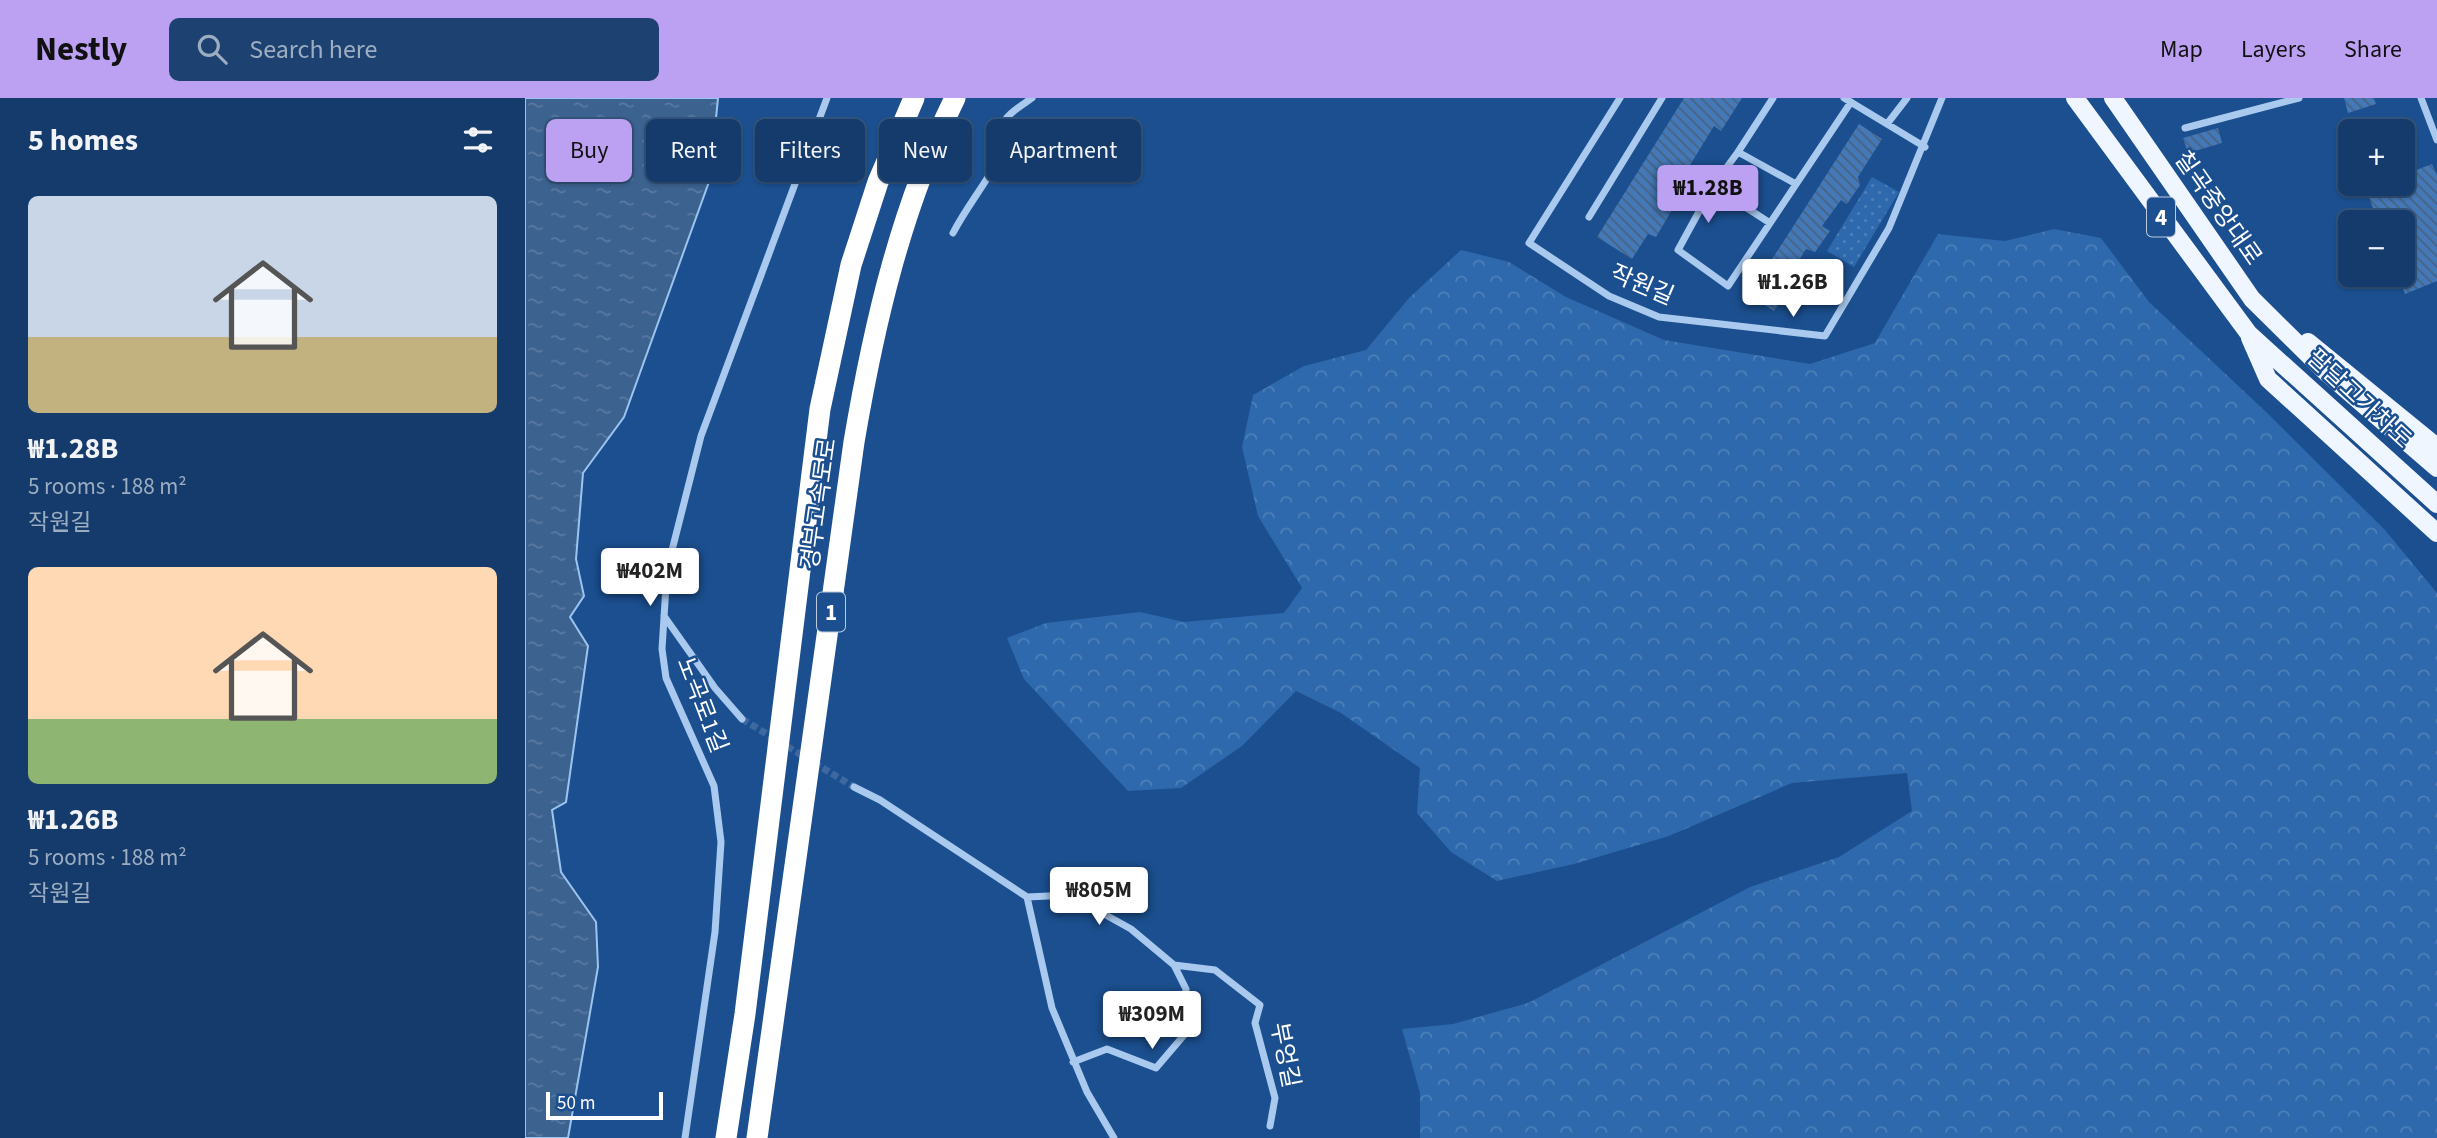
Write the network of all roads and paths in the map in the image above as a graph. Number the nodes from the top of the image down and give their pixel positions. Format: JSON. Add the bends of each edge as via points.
{"nodes":[{"id":1,"x":827,"y":98,"type":"edge"},
{"id":2,"x":914,"y":98,"type":"edge"},
{"id":3,"x":955,"y":98,"type":"edge"},
{"id":4,"x":1032,"y":98,"type":"edge"},
{"id":5,"x":1620,"y":98,"type":"edge"},
{"id":6,"x":1663,"y":98,"type":"edge"},
{"id":7,"x":1773,"y":98,"type":"edge"},
{"id":8,"x":1907,"y":98,"type":"edge"},
{"id":9,"x":1942,"y":98,"type":"edge"},
{"id":10,"x":2075,"y":98,"type":"edge"},
{"id":11,"x":2113,"y":98,"type":"edge"},
{"id":12,"x":2299,"y":98,"type":"edge"},
{"id":13,"x":2421,"y":98,"type":"edge"},
{"id":14,"x":1847,"y":100,"type":"edge"},
{"id":15,"x":1887,"y":124,"type":"junction"},
{"id":16,"x":2185,"y":128,"type":"dead end"},
{"id":17,"x":2437,"y":140,"type":"edge"},
{"id":18,"x":1924,"y":147,"type":"junction"},
{"id":19,"x":1738,"y":152,"type":"junction"},
{"id":20,"x":1796,"y":184,"type":"junction"},
{"id":21,"x":1713,"y":186,"type":"junction"},
{"id":22,"x":1589,"y":217,"type":"dead end"},
{"id":23,"x":1770,"y":223,"type":"junction"},
{"id":24,"x":953,"y":233,"type":"dead end"},
{"id":25,"x":2252,"y":299,"type":"junction"},
{"id":26,"x":2249,"y":334,"type":"junction"},
{"id":27,"x":2292,"y":339,"type":"joint"},
{"id":28,"x":2279,"y":359,"type":"joint"},
{"id":29,"x":2437,"y":447,"type":"edge"},
{"id":30,"x":2437,"y":468,"type":"edge"},
{"id":31,"x":2437,"y":504,"type":"edge"},
{"id":32,"x":2437,"y":533,"type":"edge"},
{"id":33,"x":663,"y":615,"type":"junction"},
{"id":34,"x":742,"y":719,"type":"tunnel mouth"},
{"id":35,"x":854,"y":787,"type":"tunnel mouth"},
{"id":36,"x":1027,"y":897,"type":"junction"},
{"id":37,"x":1174,"y":965,"type":"junction"},
{"id":38,"x":1073,"y":1062,"type":"junction"},
{"id":39,"x":1270,"y":1126,"type":"dead end"},
{"id":40,"x":685,"y":1138,"type":"edge"},
{"id":41,"x":726,"y":1138,"type":"edge"},
{"id":42,"x":757,"y":1138,"type":"edge"},
{"id":43,"x":1114,"y":1138,"type":"edge"}],
"edges":[{"from":1,"to":33,"type":"street","name":"노곡로1길","via":[[701,436],[667,570]]},
{"from":2,"to":41,"type":"highway","name":"경부고속도로","number":"1","via":[[878,183],[851,265],[820,409]]},
{"from":3,"to":42,"type":"highway","name":"경부고속도로","number":"1","via":[[917,188],[871,341]]},
{"from":4,"to":24,"type":"street","via":[[1000,128],[994,168]]},
{"from":5,"to":18,"type":"street","name":"작원길","via":[[1529,243],[1609,296],[1659,317],[1825,336],[1889,228]]},
{"from":6,"to":22,"type":"street"},
{"from":7,"to":19,"type":"street"},
{"from":8,"to":15,"type":"street"},
{"from":9,"to":18,"type":"street","name":"작원길"},
{"from":10,"to":26,"type":"main road","name":"칠곡중앙대로","number":"4"},
{"from":11,"to":25,"type":"main road","name":"칠곡중앙대로","number":"4"},
{"from":12,"to":16,"type":"street"},
{"from":13,"to":17,"type":"street"},
{"from":14,"to":15,"type":"street"},
{"from":14,"to":20,"type":"street"},
{"from":15,"to":18,"type":"street"},
{"from":19,"to":20,"type":"street"},
{"from":19,"to":21,"type":"street"},
{"from":20,"to":23,"type":"street"},
{"from":21,"to":23,"type":"street"},
{"from":21,"to":23,"type":"street","via":[[1678,250],[1728,286]]},
{"from":25,"to":27,"type":"main road","name":"칠곡중앙대로","number":"4"},
{"from":25,"to":29,"type":"main road"},
{"from":26,"to":28,"type":"main road","name":"칠곡중앙대로","number":"4"},
{"from":26,"to":32,"type":"main road","via":[[2268,379]]},
{"from":27,"to":30,"type":"main road","name":"팔달고가차도","number":"4"},
{"from":28,"to":31,"type":"main road","name":"팔달고가차도","number":"4"},
{"from":33,"to":34,"type":"street"},
{"from":33,"to":40,"type":"street","name":"노곡로1길","via":[[666,678],[714,786],[721,842],[716,932]]},
{"from":35,"to":36,"type":"street"},
{"from":36,"to":37,"type":"street","via":[[1070,895],[1131,929]]},
{"from":36,"to":38,"type":"street","via":[[1052,1008]]},
{"from":37,"to":38,"type":"street","via":[[1186,989],[1185,1034],[1156,1068],[1107,1049]]},
{"from":37,"to":39,"type":"street","name":"부엉길","via":[[1215,970],[1261,1005],[1255,1023],[1275,1098]]},
{"from":38,"to":43,"type":"street"}]}
